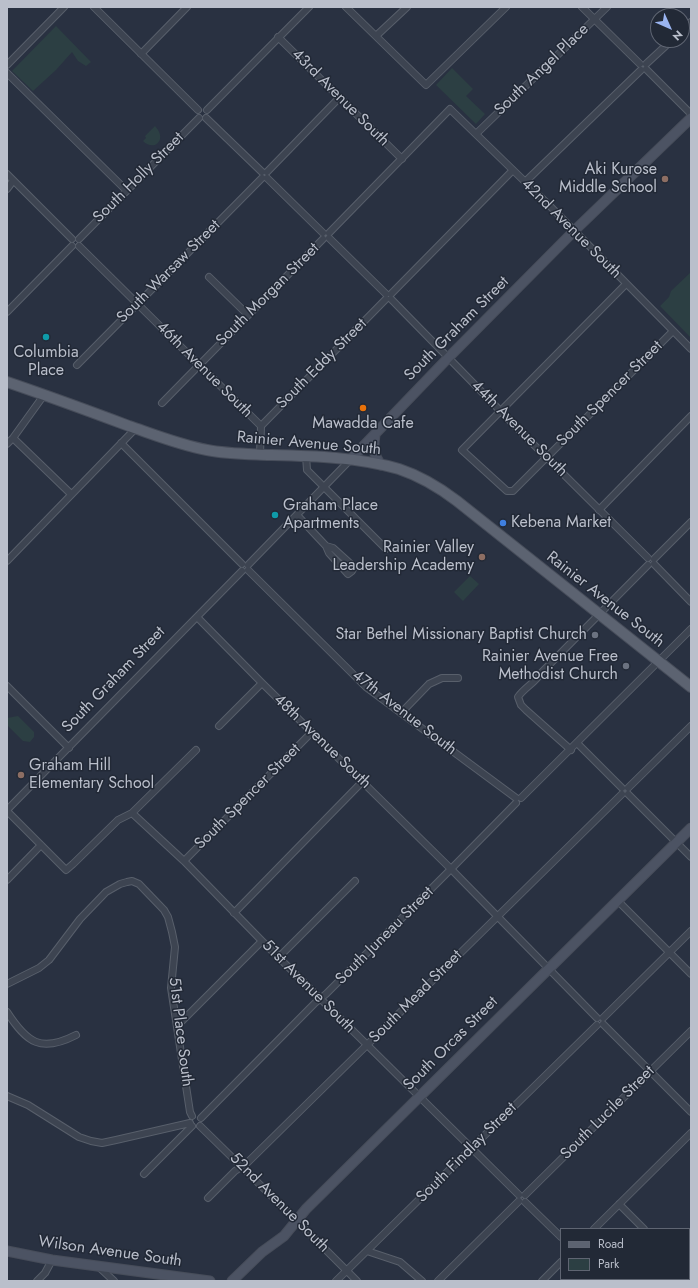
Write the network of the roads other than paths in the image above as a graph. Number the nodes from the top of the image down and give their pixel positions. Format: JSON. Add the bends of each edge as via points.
{"nodes":[{"id":1,"x":64,"y":7,"type":"edge"},
{"id":2,"x":94,"y":7,"type":"edge"},
{"id":3,"x":187,"y":7,"type":"edge"},
{"id":4,"x":308,"y":7,"type":"edge"},
{"id":5,"x":346,"y":7,"type":"edge"},
{"id":6,"x":407,"y":7,"type":"edge"},
{"id":7,"x":506,"y":7,"type":"edge"},
{"id":8,"x":582,"y":7,"type":"edge"},
{"id":9,"x":607,"y":7,"type":"edge"},
{"id":10,"x":594,"y":19,"type":"junction"},
{"id":11,"x":376,"y":36,"type":"junction"},
{"id":12,"x":278,"y":37,"type":"junction"},
{"id":13,"x":663,"y":48,"type":"edge"},
{"id":14,"x":141,"y":54,"type":"junction"},
{"id":15,"x":7,"y":65,"type":"edge"},
{"id":16,"x":643,"y":67,"type":"junction"},
{"id":17,"x":7,"y":73,"type":"edge"},
{"id":18,"x":340,"y":97,"type":"junction"},
{"id":19,"x":450,"y":109,"type":"joint"},
{"id":20,"x":198,"y":110,"type":"junction"},
{"id":21,"x":207,"y":110,"type":"junction"},
{"id":22,"x":691,"y":114,"type":"edge"},
{"id":23,"x":199,"y":118,"type":"junction"},
{"id":24,"x":206,"y":118,"type":"junction"},
{"id":25,"x":691,"y":118,"type":"edge"},
{"id":26,"x":476,"y":134,"type":"junction"},
{"id":27,"x":402,"y":159,"type":"junction"},
{"id":28,"x":513,"y":170,"type":"junction"},
{"id":29,"x":7,"y":174,"type":"edge"},
{"id":30,"x":264,"y":175,"type":"junction"},
{"id":31,"x":13,"y":180,"type":"junction"},
{"id":32,"x":525,"y":182,"type":"junction"},
{"id":33,"x":7,"y":190,"type":"edge"},
{"id":34,"x":126,"y":191,"type":"junction"},
{"id":35,"x":574,"y":231,"type":"junction"},
{"id":36,"x":326,"y":236,"type":"junction"},
{"id":37,"x":72,"y":239,"type":"junction"},
{"id":38,"x":79,"y":239,"type":"junction"},
{"id":39,"x":76,"y":246,"type":"junction"},
{"id":40,"x":209,"y":277,"type":"dead end"},
{"id":41,"x":626,"y":284,"type":"junction"},
{"id":42,"x":389,"y":297,"type":"junction"},
{"id":43,"x":137,"y":304,"type":"junction"},
{"id":44,"x":7,"y":312,"type":"edge"},
{"id":45,"x":248,"y":315,"type":"junction"},
{"id":46,"x":673,"y":331,"type":"junction"},
{"id":47,"x":691,"y":349,"type":"edge"},
{"id":48,"x":448,"y":358,"type":"junction"},
{"id":49,"x":77,"y":365,"type":"dead end"},
{"id":50,"x":199,"y":365,"type":"junction"},
{"id":51,"x":7,"y":382,"type":"edge"},
{"id":52,"x":44,"y":395,"type":"junction"},
{"id":53,"x":162,"y":403,"type":"dead end"},
{"id":54,"x":501,"y":411,"type":"junction"},
{"id":55,"x":691,"y":416,"type":"edge"},
{"id":56,"x":261,"y":426,"type":"junction"},
{"id":57,"x":136,"y":428,"type":"junction"},
{"id":58,"x":374,"y":434,"type":"junction"},
{"id":59,"x":13,"y":438,"type":"junction"},
{"id":60,"x":121,"y":443,"type":"junction"},
{"id":61,"x":7,"y":444,"type":"edge"},
{"id":62,"x":260,"y":454,"type":"junction"},
{"id":63,"x":306,"y":456,"type":"junction"},
{"id":64,"x":547,"y":457,"type":"junction"},
{"id":65,"x":350,"y":460,"type":"junction"},
{"id":66,"x":381,"y":465,"type":"junction"},
{"id":67,"x":324,"y":487,"type":"junction"},
{"id":68,"x":71,"y":494,"type":"junction"},
{"id":69,"x":599,"y":510,"type":"junction"},
{"id":70,"x":297,"y":516,"type":"junction"},
{"id":71,"x":691,"y":522,"type":"edge"},
{"id":72,"x":326,"y":546,"type":"junction"},
{"id":73,"x":386,"y":549,"type":"dead end"},
{"id":74,"x":7,"y":561,"type":"edge"},
{"id":75,"x":651,"y":562,"type":"junction"},
{"id":76,"x":245,"y":567,"type":"junction"},
{"id":77,"x":691,"y":602,"type":"edge"},
{"id":78,"x":600,"y":614,"type":"junction"},
{"id":79,"x":197,"y":617,"type":"junction"},
{"id":80,"x":691,"y":629,"type":"edge"},
{"id":81,"x":659,"y":662,"type":"junction"},
{"id":82,"x":458,"y":678,"type":"dead end"},
{"id":83,"x":262,"y":683,"type":"junction"},
{"id":84,"x":7,"y":686,"type":"edge"},
{"id":85,"x":691,"y":687,"type":"edge"},
{"id":86,"x":401,"y":713,"type":"junction"},
{"id":87,"x":218,"y":726,"type":"dead end"},
{"id":88,"x":691,"y":726,"type":"edge"},
{"id":89,"x":312,"y":732,"type":"junction"},
{"id":90,"x":577,"y":743,"type":"junction"},
{"id":91,"x":69,"y":748,"type":"junction"},
{"id":92,"x":196,"y":750,"type":"dead end"},
{"id":93,"x":571,"y":750,"type":"junction"},
{"id":94,"x":363,"y":781,"type":"junction"},
{"id":95,"x":625,"y":791,"type":"junction"},
{"id":96,"x":518,"y":800,"type":"junction"},
{"id":97,"x":7,"y":810,"type":"edge"},
{"id":98,"x":132,"y":813,"type":"junction"},
{"id":99,"x":691,"y":828,"type":"edge"},
{"id":100,"x":676,"y":842,"type":"junction"},
{"id":101,"x":41,"y":845,"type":"junction"},
{"id":102,"x":691,"y":858,"type":"edge"},
{"id":103,"x":184,"y":861,"type":"junction"},
{"id":104,"x":451,"y":869,"type":"junction"},
{"id":105,"x":7,"y":880,"type":"edge"},
{"id":106,"x":355,"y":881,"type":"dead end"},
{"id":107,"x":618,"y":901,"type":"junction"},
{"id":108,"x":234,"y":913,"type":"junction"},
{"id":109,"x":498,"y":916,"type":"junction"},
{"id":110,"x":691,"y":931,"type":"edge"},
{"id":111,"x":262,"y":941,"type":"junction"},
{"id":112,"x":670,"y":952,"type":"junction"},
{"id":113,"x":279,"y":957,"type":"junction"},
{"id":114,"x":548,"y":970,"type":"junction"},
{"id":115,"x":691,"y":974,"type":"edge"},
{"id":116,"x":7,"y":984,"type":"edge"},
{"id":117,"x":321,"y":999,"type":"junction"},
{"id":118,"x":7,"y":1012,"type":"edge"},
{"id":119,"x":600,"y":1021,"type":"junction"},
{"id":120,"x":177,"y":1026,"type":"junction"},
{"id":121,"x":691,"y":1031,"type":"edge"},
{"id":122,"x":76,"y":1035,"type":"dead end"},
{"id":123,"x":367,"y":1045,"type":"junction"},
{"id":124,"x":650,"y":1072,"type":"junction"},
{"id":125,"x":7,"y":1096,"type":"edge"},
{"id":126,"x":419,"y":1097,"type":"junction"},
{"id":127,"x":691,"y":1112,"type":"edge"},
{"id":128,"x":201,"y":1118,"type":"junction"},
{"id":129,"x":191,"y":1122,"type":"junction"},
{"id":130,"x":200,"y":1126,"type":"junction"},
{"id":131,"x":691,"y":1133,"type":"edge"},
{"id":132,"x":471,"y":1148,"type":"junction"},
{"id":133,"x":241,"y":1167,"type":"junction"},
{"id":134,"x":144,"y":1174,"type":"dead end"},
{"id":135,"x":208,"y":1198,"type":"dead end"},
{"id":136,"x":522,"y":1198,"type":"junction"},
{"id":137,"x":619,"y":1204,"type":"junction"},
{"id":138,"x":296,"y":1220,"type":"junction"},
{"id":139,"x":595,"y":1228,"type":"edge"},
{"id":140,"x":643,"y":1228,"type":"edge"},
{"id":141,"x":560,"y":1236,"type":"edge"},
{"id":142,"x":7,"y":1251,"type":"edge"},
{"id":143,"x":367,"y":1251,"type":"junction"},
{"id":144,"x":52,"y":1260,"type":"junction"},
{"id":145,"x":560,"y":1263,"type":"edge"},
{"id":146,"x":98,"y":1266,"type":"junction"},
{"id":147,"x":346,"y":1271,"type":"junction"},
{"id":148,"x":37,"y":1281,"type":"edge"},
{"id":149,"x":114,"y":1281,"type":"edge"},
{"id":150,"x":210,"y":1281,"type":"edge"},
{"id":151,"x":232,"y":1281,"type":"edge"},
{"id":152,"x":336,"y":1281,"type":"edge"},
{"id":153,"x":357,"y":1281,"type":"edge"},
{"id":154,"x":422,"y":1281,"type":"edge"},
{"id":155,"x":438,"y":1281,"type":"edge"},
{"id":156,"x":542,"y":1281,"type":"edge"}],
"edges":[{"from":1,"to":15,"type":"street"},
{"from":2,"to":14,"type":"street"},
{"from":3,"to":14,"type":"street"},
{"from":4,"to":12,"type":"street"},
{"from":5,"to":11,"type":"street"},
{"from":6,"to":11,"type":"street"},
{"from":7,"to":11,"type":"street","via":[[426,85]]},
{"from":8,"to":10,"type":"street"},
{"from":9,"to":10,"type":"street","name":"South Angel Place"},
{"from":10,"to":16,"type":"street"},
{"from":10,"to":26,"type":"street","name":"South Angel Place"},
{"from":12,"to":18,"type":"street","name":"43rd Avenue South"},
{"from":12,"to":21,"type":"street"},
{"from":13,"to":16,"type":"street"},
{"from":14,"to":20,"type":"street"},
{"from":16,"to":22,"type":"street"},
{"from":16,"to":32,"type":"street"},
{"from":17,"to":34,"type":"street"},
{"from":18,"to":27,"type":"street","name":"43rd Avenue South"},
{"from":18,"to":30,"type":"street","name":"South Warsaw Street"},
{"from":19,"to":26,"type":"street","name":"42nd Avenue South"},
{"from":19,"to":27,"type":"street","name":"South Morgan Street"},
{"from":20,"to":21,"type":"street"},
{"from":20,"to":23,"type":"street"},
{"from":21,"to":24,"type":"street","via":[[209,114]]},
{"from":23,"to":24,"type":"street"},
{"from":23,"to":34,"type":"street","name":"South Holly Street"},
{"from":24,"to":30,"type":"street","name":"44th Avenue South"},
{"from":25,"to":35,"type":"street","name":"South Graham Street"},
{"from":26,"to":28,"type":"street","name":"42nd Avenue South"},
{"from":27,"to":36,"type":"street","name":"South Morgan Street"},
{"from":28,"to":32,"type":"street","name":"42nd Avenue South"},
{"from":28,"to":42,"type":"street","name":"South Eddy Street"},
{"from":29,"to":31,"type":"street"},
{"from":30,"to":36,"type":"street","name":"44th Avenue South"},
{"from":30,"to":43,"type":"street","name":"South Warsaw Street"},
{"from":31,"to":33,"type":"street"},
{"from":31,"to":37,"type":"street"},
{"from":32,"to":35,"type":"street","name":"42nd Avenue South"},
{"from":34,"to":38,"type":"street","name":"South Holly Street"},
{"from":35,"to":41,"type":"street","name":"42nd Avenue South"},
{"from":35,"to":48,"type":"street","name":"South Graham Street"},
{"from":36,"to":42,"type":"street","name":"44th Avenue South"},
{"from":36,"to":45,"type":"street","name":"South Morgan Street"},
{"from":37,"to":38,"type":"street"},
{"from":37,"to":39,"type":"street","via":[[70,242]]},
{"from":38,"to":39,"type":"street","via":[[81,242]]},
{"from":39,"to":43,"type":"street","name":"46th Avenue South"},
{"from":39,"to":44,"type":"street"},
{"from":40,"to":45,"type":"street"},
{"from":41,"to":46,"type":"street","name":"42nd Avenue South"},
{"from":41,"to":54,"type":"street"},
{"from":42,"to":48,"type":"street","name":"44th Avenue South"},
{"from":42,"to":56,"type":"street","name":"South Eddy Street"},
{"from":43,"to":49,"type":"street","name":"South Warsaw Street"},
{"from":43,"to":50,"type":"street","name":"46th Avenue South"},
{"from":45,"to":50,"type":"street","name":"South Morgan Street"},
{"from":46,"to":47,"type":"street","name":"42nd Avenue South"},
{"from":46,"to":64,"type":"street","name":"South Spencer Street"},
{"from":48,"to":54,"type":"street","name":"44th Avenue South"},
{"from":48,"to":58,"type":"street","name":"South Graham Street"},
{"from":50,"to":53,"type":"street","name":"South Morgan Street"},
{"from":50,"to":56,"type":"street","name":"46th Avenue South"},
{"from":51,"to":52,"type":"main road","name":"Rainier Avenue South"},
{"from":52,"to":57,"type":"main road","name":"Rainier Avenue South"},
{"from":52,"to":59,"type":"street"},
{"from":54,"to":64,"type":"street","name":"44th Avenue South"},
{"from":54,"to":64,"type":"street","name":"South Spencer Street","via":[[462,450],[508,491],[513,491]]},
{"from":55,"to":69,"type":"street"},
{"from":56,"to":62,"type":"street"},
{"from":57,"to":60,"type":"street"},
{"from":57,"to":62,"type":"main road","name":"Rainier Avenue South","via":[[195,448]]},
{"from":58,"to":65,"type":"street","name":"South Graham Street"},
{"from":58,"to":66,"type":"street","via":[[373,451]]},
{"from":59,"to":61,"type":"street"},
{"from":59,"to":68,"type":"street"},
{"from":60,"to":68,"type":"street"},
{"from":60,"to":76,"type":"street","name":"47th Avenue South"},
{"from":62,"to":63,"type":"main road","name":"Rainier Avenue South"},
{"from":63,"to":65,"type":"main road","name":"Rainier Avenue South"},
{"from":63,"to":67,"type":"street","via":[[307,470]]},
{"from":64,"to":69,"type":"street","name":"44th Avenue South"},
{"from":65,"to":66,"type":"main road","name":"Rainier Avenue South"},
{"from":65,"to":67,"type":"street","name":"South Graham Street"},
{"from":66,"to":78,"type":"main road","name":"Rainier Avenue South","via":[[399,469],[446,492]]},
{"from":67,"to":70,"type":"street","name":"South Graham Street"},
{"from":67,"to":73,"type":"street"},
{"from":68,"to":74,"type":"street"},
{"from":69,"to":75,"type":"street","name":"44th Avenue South"},
{"from":70,"to":72,"type":"street"},
{"from":70,"to":76,"type":"street","name":"South Graham Street"},
{"from":71,"to":75,"type":"street"},
{"from":72,"to":72,"type":"street","via":[[348,574],[352,571],[354,567],[333,548]]},
{"from":75,"to":77,"type":"street","name":"44th Avenue South"},
{"from":75,"to":78,"type":"street"},
{"from":76,"to":79,"type":"street","name":"South Graham Street"},
{"from":76,"to":86,"type":"street","name":"47th Avenue South","via":[[366,687]]},
{"from":78,"to":81,"type":"main road","name":"Rainier Avenue South"},
{"from":78,"to":93,"type":"street","via":[[532,679],[518,697],[521,705]]},
{"from":79,"to":83,"type":"street","name":"48th Avenue South"},
{"from":79,"to":91,"type":"street","name":"South Graham Street"},
{"from":80,"to":81,"type":"street","name":"South Juneau Street"},
{"from":81,"to":85,"type":"main road","name":"Rainier Avenue South"},
{"from":81,"to":90,"type":"street","name":"South Juneau Street"},
{"from":82,"to":86,"type":"street","via":[[442,678],[428,684]]},
{"from":83,"to":87,"type":"street"},
{"from":83,"to":89,"type":"street","name":"48th Avenue South"},
{"from":84,"to":91,"type":"street"},
{"from":86,"to":96,"type":"street","name":"47th Avenue South"},
{"from":88,"to":95,"type":"street","name":"South Mead Street"},
{"from":89,"to":94,"type":"street","name":"48th Avenue South"},
{"from":89,"to":103,"type":"street","name":"South Spencer Street"},
{"from":90,"to":93,"type":"street","name":"South Juneau Street"},
{"from":90,"to":95,"type":"street"},
{"from":91,"to":97,"type":"street","name":"South Graham Street"},
{"from":92,"to":98,"type":"street"},
{"from":93,"to":96,"type":"street","name":"South Juneau Street"},
{"from":94,"to":104,"type":"street","name":"48th Avenue South"},
{"from":94,"to":108,"type":"street"},
{"from":95,"to":100,"type":"street"},
{"from":95,"to":109,"type":"street","name":"South Mead Street"},
{"from":96,"to":104,"type":"street","name":"South Juneau Street"},
{"from":97,"to":101,"type":"street"},
{"from":98,"to":101,"type":"street","via":[[118,820],[66,870]]},
{"from":98,"to":103,"type":"street","name":"51st Avenue South"},
{"from":99,"to":100,"type":"street","name":"South Orcas Street"},
{"from":100,"to":102,"type":"street"},
{"from":100,"to":107,"type":"street","name":"South Orcas Street"},
{"from":101,"to":105,"type":"street"},
{"from":103,"to":108,"type":"street","name":"51st Avenue South"},
{"from":104,"to":109,"type":"street","name":"48th Avenue South"},
{"from":104,"to":117,"type":"street","name":"South Juneau Street"},
{"from":106,"to":113,"type":"street"},
{"from":107,"to":112,"type":"street"},
{"from":107,"to":114,"type":"street","name":"South Orcas Street"},
{"from":108,"to":111,"type":"street","name":"51st Avenue South"},
{"from":109,"to":114,"type":"street","name":"48th Avenue South"},
{"from":109,"to":123,"type":"street","name":"South Mead Street"},
{"from":110,"to":112,"type":"street","name":"South Findlay Street"},
{"from":111,"to":113,"type":"street","name":"51st Avenue South"},
{"from":111,"to":120,"type":"street"},
{"from":112,"to":115,"type":"street"},
{"from":112,"to":119,"type":"street","name":"South Findlay Street"},
{"from":113,"to":117,"type":"street","name":"51st Avenue South"},
{"from":114,"to":119,"type":"street","name":"48th Avenue South"},
{"from":114,"to":126,"type":"street","name":"South Orcas Street"},
{"from":116,"to":120,"type":"street","name":"51st Place South","via":[[49,960],[80,919],[106,892],[120,884],[132,882],[139,884],[168,917],[175,947],[170,988]]},
{"from":117,"to":123,"type":"street","name":"51st Avenue South"},
{"from":117,"to":128,"type":"street","name":"South Juneau Street"},
{"from":118,"to":122,"type":"street","via":[[21,1032],[38,1042],[57,1043]]},
{"from":119,"to":124,"type":"street","name":"48th Avenue South"},
{"from":119,"to":132,"type":"street","name":"South Findlay Street"},
{"from":120,"to":129,"type":"street","name":"51st Place South"},
{"from":121,"to":124,"type":"street","name":"South Lucile Street"},
{"from":123,"to":126,"type":"street","name":"51st Avenue South"},
{"from":123,"to":133,"type":"street","name":"South Mead Street"},
{"from":124,"to":127,"type":"street","name":"48th Avenue South"},
{"from":124,"to":136,"type":"street","name":"South Lucile Street"},
{"from":125,"to":129,"type":"street","via":[[28,1105],[79,1137],[102,1143]]},
{"from":126,"to":132,"type":"street","name":"51st Avenue South"},
{"from":126,"to":138,"type":"street","name":"South Orcas Street"},
{"from":128,"to":129,"type":"street","via":[[198,1115]]},
{"from":128,"to":130,"type":"street"},
{"from":129,"to":130,"type":"street","via":[[195,1128]]},
{"from":129,"to":134,"type":"street"},
{"from":130,"to":133,"type":"street","name":"52nd Avenue South"},
{"from":131,"to":137,"type":"street"},
{"from":132,"to":136,"type":"street","name":"51st Avenue South"},
{"from":132,"to":143,"type":"street","name":"South Findlay Street"},
{"from":133,"to":135,"type":"street","name":"South Mead Street"},
{"from":133,"to":138,"type":"street","name":"52nd Avenue South"},
{"from":136,"to":141,"type":"street","name":"51st Avenue South"},
{"from":136,"to":155,"type":"street","name":"South Lucile Street"},
{"from":137,"to":139,"type":"street"},
{"from":137,"to":140,"type":"street"},
{"from":138,"to":147,"type":"street","name":"52nd Avenue South"},
{"from":138,"to":151,"type":"street","name":"South Orcas Street","via":[[284,1236],[262,1252]]},
{"from":142,"to":144,"type":"street","name":"Wilson Avenue South"},
{"from":143,"to":147,"type":"street","name":"South Findlay Street"},
{"from":143,"to":154,"type":"street","via":[[400,1262]]},
{"from":144,"to":146,"type":"street","name":"Wilson Avenue South"},
{"from":144,"to":148,"type":"street"},
{"from":145,"to":156,"type":"street"},
{"from":146,"to":149,"type":"street"},
{"from":146,"to":150,"type":"street","name":"Wilson Avenue South"},
{"from":147,"to":152,"type":"street","name":"South Findlay Street"},
{"from":147,"to":153,"type":"street","name":"52nd Avenue South"}]}
